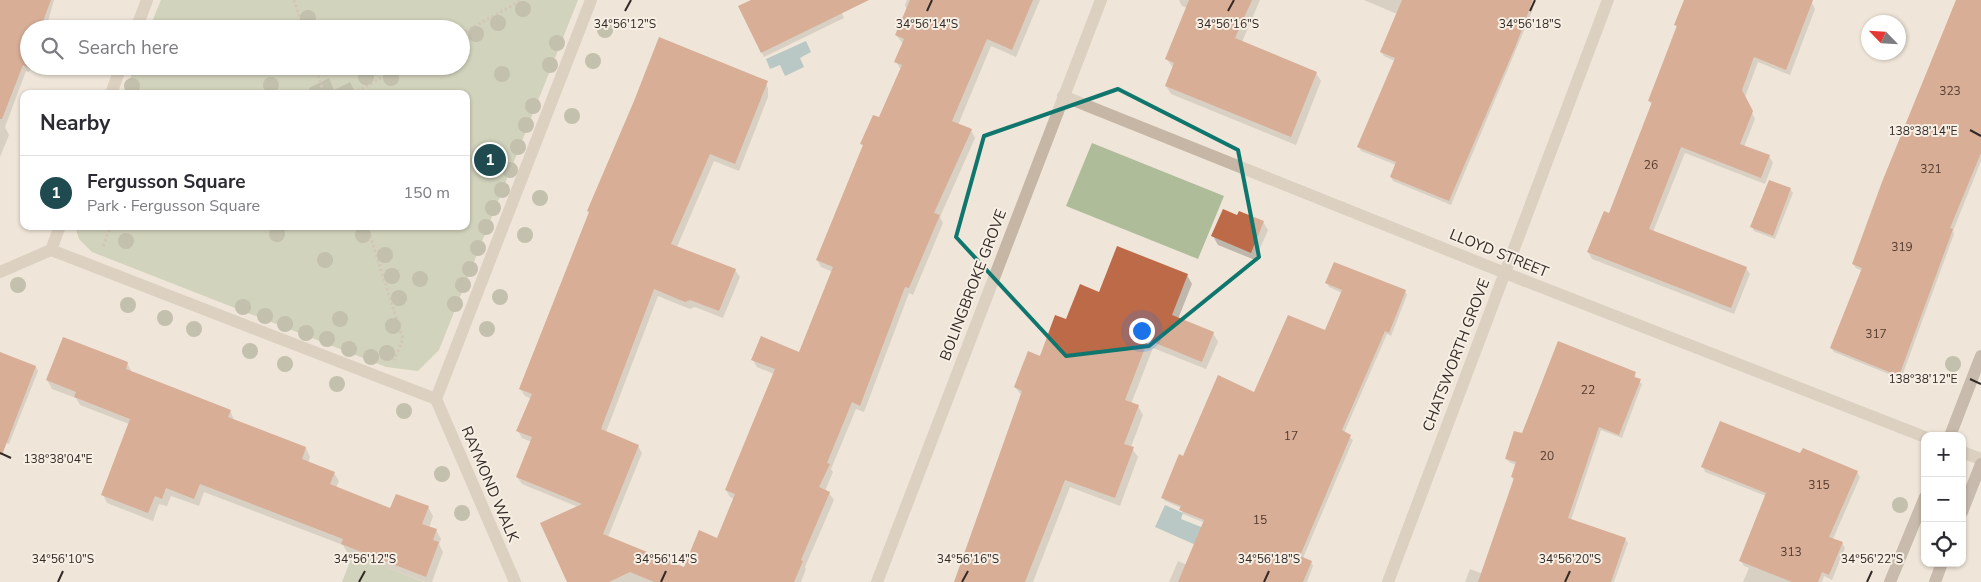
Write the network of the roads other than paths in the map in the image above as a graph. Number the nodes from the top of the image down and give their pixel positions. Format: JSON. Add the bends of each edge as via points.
{"nodes":[{"id":1,"x":147,"y":0,"type":"edge"},
{"id":2,"x":591,"y":0,"type":"edge"},
{"id":3,"x":1101,"y":0,"type":"edge"},
{"id":4,"x":1608,"y":0,"type":"edge"},
{"id":5,"x":139,"y":20,"type":"edge"},
{"id":6,"x":118,"y":75,"type":"edge"},
{"id":7,"x":113,"y":90,"type":"edge"},
{"id":8,"x":1063,"y":96,"type":"junction"},
{"id":9,"x":58,"y":230,"type":"edge"},
{"id":10,"x":51,"y":250,"type":"junction"},
{"id":11,"x":0,"y":272,"type":"edge"},
{"id":12,"x":1505,"y":273,"type":"junction"},
{"id":13,"x":1981,"y":356,"type":"edge"},
{"id":14,"x":436,"y":399,"type":"junction"},
{"id":15,"x":1952,"y":432,"type":"edge"},
{"id":16,"x":1921,"y":434,"type":"edge"},
{"id":17,"x":1966,"y":453,"type":"edge"},
{"id":18,"x":1981,"y":459,"type":"edge"},
{"id":19,"x":1981,"y":464,"type":"edge"},
{"id":20,"x":1966,"y":502,"type":"edge"},
{"id":21,"x":1921,"y":507,"type":"edge"},
{"id":22,"x":1941,"y":567,"type":"edge"},
{"id":23,"x":515,"y":582,"type":"edge"},
{"id":24,"x":877,"y":582,"type":"edge"},
{"id":25,"x":1388,"y":582,"type":"edge"},
{"id":26,"x":1890,"y":582,"type":"edge"},
{"id":27,"x":1935,"y":582,"type":"edge"}],
"edges":[{"from":1,"to":5,"type":"street"},
{"from":2,"to":14,"type":"street"},
{"from":3,"to":8,"type":"street","name":"BOLINGBROKE GROVE"},
{"from":4,"to":12,"type":"street","name":"CHATSWORTH GROVE"},
{"from":6,"to":7,"type":"street"},
{"from":8,"to":12,"type":"street","name":"LLOYD STREET"},
{"from":8,"to":24,"type":"street","name":"BOLINGBROKE GROVE"},
{"from":9,"to":10,"type":"street"},
{"from":10,"to":11,"type":"street"},
{"from":10,"to":14,"type":"street"},
{"from":12,"to":16,"type":"street","name":"LLOYD STREET"},
{"from":12,"to":25,"type":"street","name":"CHATSWORTH GROVE"},
{"from":13,"to":15,"type":"main road"},
{"from":14,"to":23,"type":"street","name":"RAYMOND WALK"},
{"from":17,"to":18,"type":"street"},
{"from":19,"to":20,"type":"main road"},
{"from":21,"to":26,"type":"main road"},
{"from":22,"to":27,"type":"main road"}]}
